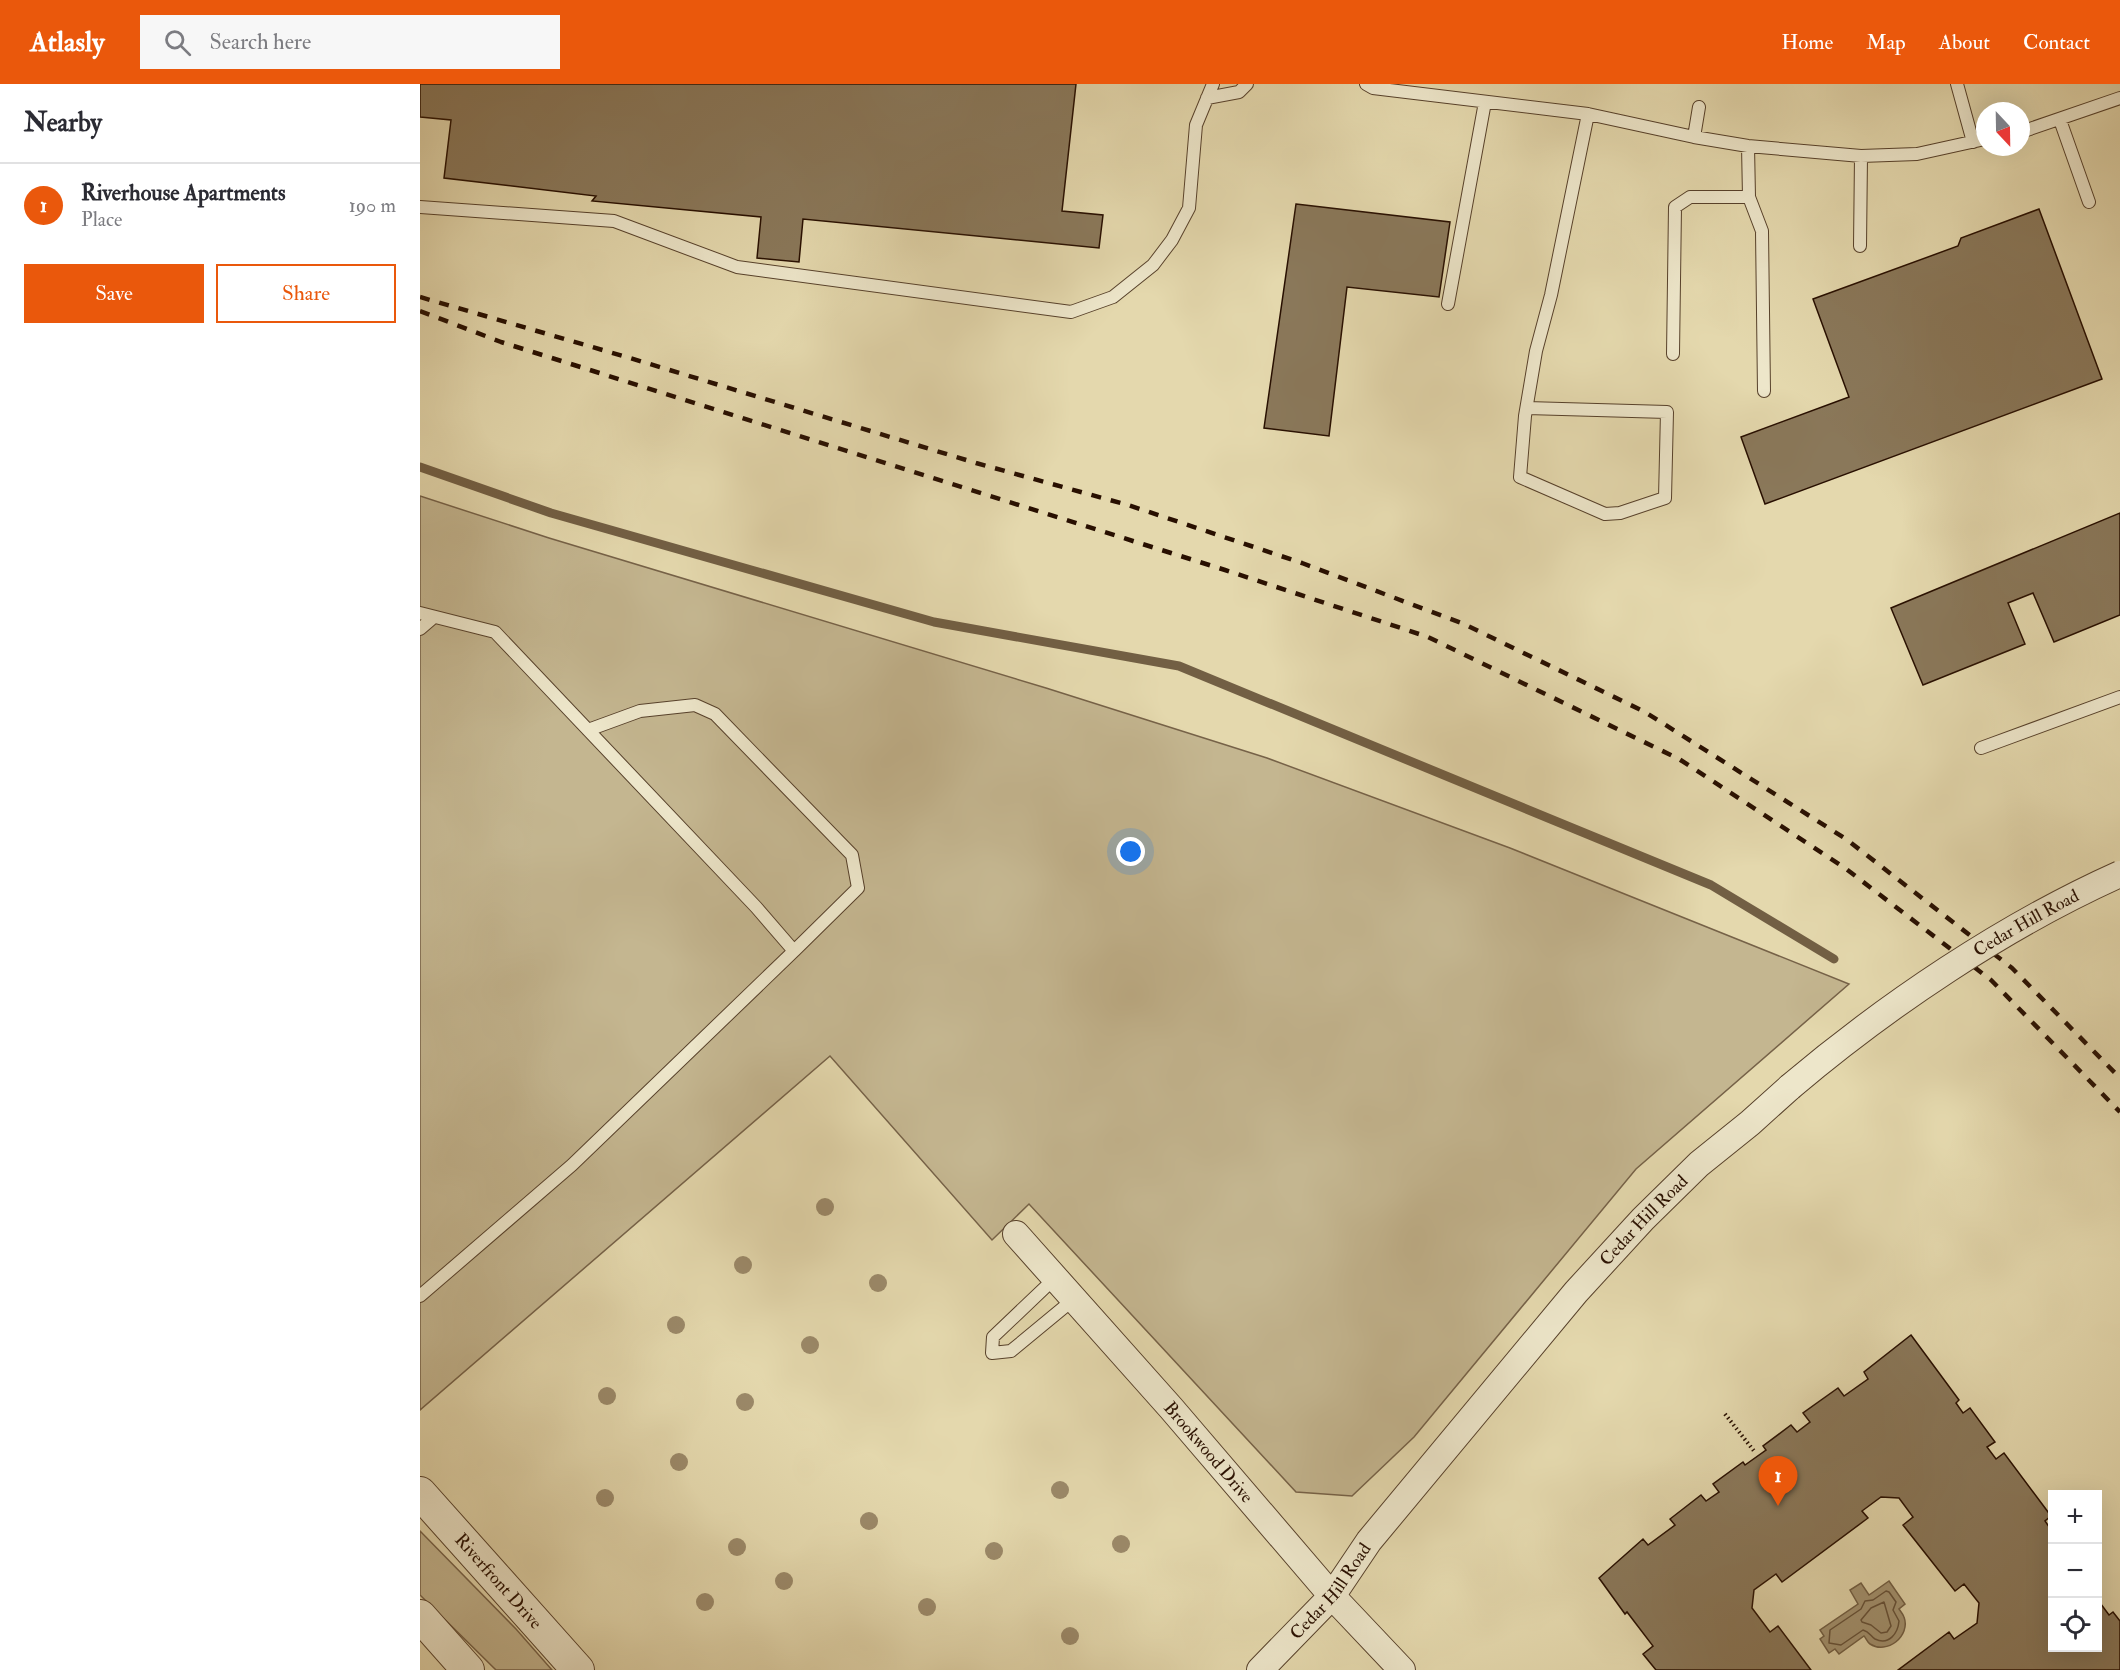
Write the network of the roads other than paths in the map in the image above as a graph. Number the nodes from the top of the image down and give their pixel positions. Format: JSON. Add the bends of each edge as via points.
{"nodes":[{"id":1,"x":1213,"y":84,"type":"edge"},
{"id":2,"x":1247,"y":84,"type":"edge"},
{"id":3,"x":1366,"y":84,"type":"edge"},
{"id":4,"x":1957,"y":84,"type":"edge"},
{"id":5,"x":1207,"y":98,"type":"junction"},
{"id":6,"x":2120,"y":98,"type":"edge"},
{"id":7,"x":1485,"y":102,"type":"junction"},
{"id":8,"x":1699,"y":107,"type":"dead end"},
{"id":9,"x":1588,"y":114,"type":"junction"},
{"id":10,"x":2060,"y":120,"type":"junction"},
{"id":11,"x":2030,"y":129,"type":"edge"},
{"id":12,"x":1976,"y":133,"type":"edge"},
{"id":13,"x":1694,"y":137,"type":"junction"},
{"id":14,"x":1976,"y":142,"type":"edge"},
{"id":15,"x":1748,"y":146,"type":"junction"},
{"id":16,"x":1861,"y":156,"type":"junction"},
{"id":17,"x":1749,"y":197,"type":"junction"},
{"id":18,"x":2089,"y":202,"type":"dead end"},
{"id":19,"x":420,"y":207,"type":"edge"},
{"id":20,"x":1860,"y":246,"type":"dead end"},
{"id":21,"x":1448,"y":304,"type":"dead end"},
{"id":22,"x":1673,"y":354,"type":"dead end"},
{"id":23,"x":1764,"y":390,"type":"dead end"},
{"id":24,"x":1527,"y":408,"type":"junction"},
{"id":25,"x":420,"y":613,"type":"edge"},
{"id":26,"x":434,"y":617,"type":"junction"},
{"id":27,"x":420,"y":629,"type":"edge"},
{"id":28,"x":2120,"y":697,"type":"edge"},
{"id":29,"x":588,"y":730,"type":"junction"},
{"id":30,"x":1981,"y":748,"type":"dead end"},
{"id":31,"x":2120,"y":874,"type":"edge"},
{"id":32,"x":794,"y":951,"type":"junction"},
{"id":33,"x":1016,"y":1234,"type":"dead end"},
{"id":34,"x":1055,"y":1278,"type":"junction"},
{"id":35,"x":420,"y":1296,"type":"edge"},
{"id":36,"x":1074,"y":1299,"type":"junction"},
{"id":37,"x":420,"y":1493,"type":"edge"},
{"id":38,"x":1332,"y":1596,"type":"junction"},
{"id":39,"x":420,"y":1616,"type":"edge"},
{"id":40,"x":468,"y":1670,"type":"edge"},
{"id":41,"x":578,"y":1670,"type":"edge"},
{"id":42,"x":1260,"y":1670,"type":"edge"},
{"id":43,"x":1402,"y":1670,"type":"edge"}],
"edges":[{"from":1,"to":5,"type":"lane"},
{"from":2,"to":5,"type":"lane","via":[[1239,92]]},
{"from":3,"to":7,"type":"lane"},
{"from":4,"to":12,"type":"lane"},
{"from":5,"to":19,"type":"lane","via":[[1196,125],[1189,208],[1172,240],[1153,265],[1113,297],[1071,312],[737,267],[614,221]]},
{"from":6,"to":10,"type":"lane"},
{"from":7,"to":9,"type":"lane"},
{"from":7,"to":21,"type":"lane"},
{"from":8,"to":13,"type":"lane"},
{"from":9,"to":13,"type":"lane"},
{"from":9,"to":24,"type":"lane"},
{"from":10,"to":11,"type":"lane"},
{"from":10,"to":18,"type":"lane"},
{"from":13,"to":15,"type":"lane"},
{"from":14,"to":16,"type":"lane","via":[[1917,154]]},
{"from":15,"to":16,"type":"lane"},
{"from":15,"to":17,"type":"lane"},
{"from":16,"to":20,"type":"lane"},
{"from":17,"to":22,"type":"lane","via":[[1690,197],[1674,207]]},
{"from":17,"to":23,"type":"lane","via":[[1762,231]]},
{"from":24,"to":24,"type":"lane","via":[[1520,477],[1605,514],[1665,498],[1667,411]]},
{"from":25,"to":26,"type":"lane"},
{"from":26,"to":27,"type":"lane"},
{"from":26,"to":29,"type":"lane","via":[[495,632]]},
{"from":28,"to":30,"type":"lane"},
{"from":29,"to":32,"type":"lane"},
{"from":29,"to":32,"type":"lane","via":[[640,711],[695,705],[715,714],[852,855],[858,888]]},
{"from":31,"to":38,"type":"street","name":"Cedar Hill Road","bridge":true,"via":[[2030,920],[1928,983],[1839,1046],[1699,1164],[1576,1292],[1369,1541]]},
{"from":32,"to":35,"type":"lane","via":[[572,1165]]},
{"from":33,"to":34,"type":"street","name":"Brookwood Drive"},
{"from":34,"to":36,"type":"street","name":"Brookwood Drive"},
{"from":34,"to":36,"type":"lane","via":[[993,1337],[992,1353],[1011,1351]]},
{"from":36,"to":38,"type":"street","name":"Brookwood Drive"},
{"from":37,"to":41,"type":"street","name":"Riverfront Drive"},
{"from":38,"to":42,"type":"street","name":"Cedar Hill Road"},
{"from":38,"to":43,"type":"street","name":"Brookwood Drive"},
{"from":39,"to":40,"type":"street"}]}
